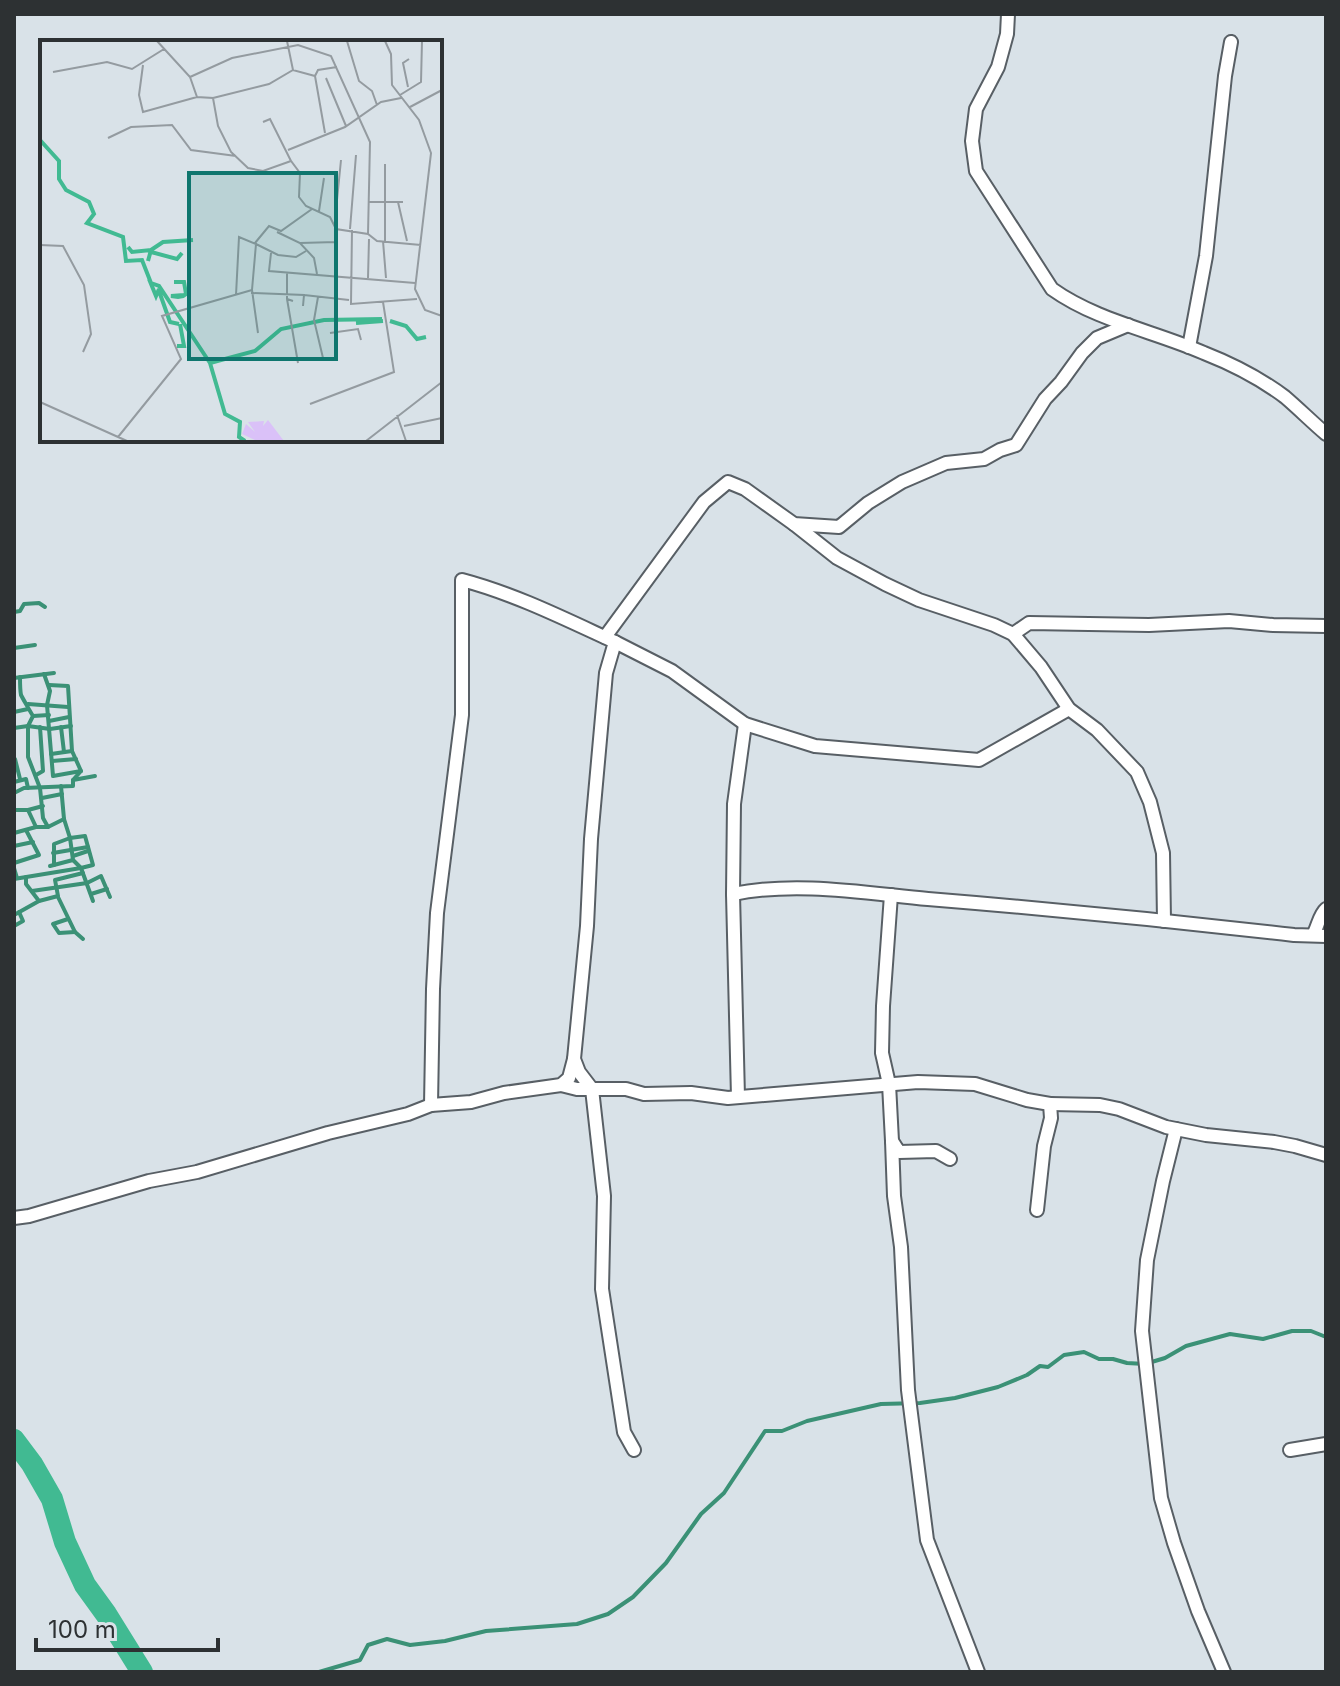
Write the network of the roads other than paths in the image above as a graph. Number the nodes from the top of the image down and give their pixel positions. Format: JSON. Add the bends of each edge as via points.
{"nodes":[{"id":1,"x":1008,"y":14,"type":"edge"},
{"id":2,"x":1231,"y":42,"type":"dead end"},
{"id":3,"x":1128,"y":325,"type":"junction"},
{"id":4,"x":1189,"y":347,"type":"junction"},
{"id":5,"x":1326,"y":434,"type":"edge"},
{"id":6,"x":794,"y":524,"type":"junction"},
{"id":7,"x":1326,"y":626,"type":"edge"},
{"id":8,"x":1013,"y":634,"type":"junction"},
{"id":9,"x":610,"y":640,"type":"junction"},
{"id":10,"x":1069,"y":709,"type":"junction"},
{"id":11,"x":745,"y":724,"type":"junction"},
{"id":12,"x":733,"y":894,"type":"junction"},
{"id":13,"x":891,"y":895,"type":"junction"},
{"id":14,"x":1326,"y":909,"type":"edge"},
{"id":15,"x":1164,"y":921,"type":"junction"},
{"id":16,"x":1320,"y":935,"type":"edge"},
{"id":17,"x":574,"y":1059,"type":"junction"},
{"id":18,"x":889,"y":1084,"type":"junction"},
{"id":19,"x":561,"y":1085,"type":"junction"},
{"id":20,"x":592,"y":1089,"type":"junction"},
{"id":21,"x":738,"y":1097,"type":"junction"},
{"id":22,"x":1050,"y":1104,"type":"junction"},
{"id":23,"x":431,"y":1105,"type":"junction"},
{"id":24,"x":1176,"y":1129,"type":"junction"},
{"id":25,"x":892,"y":1141,"type":"junction"},
{"id":26,"x":1326,"y":1155,"type":"edge"},
{"id":27,"x":950,"y":1159,"type":"dead end"},
{"id":28,"x":1037,"y":1210,"type":"dead end"},
{"id":29,"x":14,"y":1218,"type":"edge"},
{"id":30,"x":1326,"y":1444,"type":"edge"},
{"id":31,"x":634,"y":1450,"type":"dead end"},
{"id":32,"x":1290,"y":1450,"type":"dead end"},
{"id":33,"x":978,"y":1672,"type":"edge"},
{"id":34,"x":1224,"y":1672,"type":"edge"}],
"edges":[{"from":1,"to":3,"type":"street","via":[[998,67],[976,109],[976,171],[1052,289]]},
{"from":2,"to":4,"type":"street","via":[[1206,256]]},
{"from":3,"to":4,"type":"street"},
{"from":3,"to":6,"type":"street","via":[[1097,338],[1082,353],[1016,445],[984,459],[946,463],[902,482],[839,527]]},
{"from":4,"to":5,"type":"street","via":[[1251,375]]},
{"from":6,"to":8,"type":"street","via":[[837,558],[885,584]]},
{"from":6,"to":9,"type":"street","via":[[728,482],[704,502]]},
{"from":7,"to":8,"type":"street","via":[[1229,621],[1029,623]]},
{"from":8,"to":10,"type":"street"},
{"from":9,"to":11,"type":"street","via":[[672,671]]},
{"from":9,"to":17,"type":"street"},
{"from":9,"to":23,"type":"street","via":[[462,580],[462,715],[437,913]]},
{"from":10,"to":11,"type":"street","via":[[979,760],[815,746]]},
{"from":10,"to":15,"type":"street","via":[[1137,772],[1163,853]]},
{"from":11,"to":12,"type":"street","via":[[734,804]]},
{"from":12,"to":13,"type":"street","via":[[826,889]]},
{"from":12,"to":21,"type":"street"},
{"from":13,"to":15,"type":"street"},
{"from":13,"to":18,"type":"street","via":[[882,1053]]},
{"from":14,"to":16,"type":"street"},
{"from":15,"to":16,"type":"street"},
{"from":17,"to":19,"type":"street","via":[[569,1078]]},
{"from":17,"to":20,"type":"street"},
{"from":18,"to":21,"type":"street"},
{"from":18,"to":22,"type":"street","via":[[975,1084]]},
{"from":18,"to":25,"type":"street"},
{"from":19,"to":20,"type":"street"},
{"from":19,"to":23,"type":"street"},
{"from":20,"to":21,"type":"street"},
{"from":20,"to":31,"type":"street","via":[[604,1196],[602,1289],[624,1432]]},
{"from":22,"to":24,"type":"street","via":[[1100,1105]]},
{"from":22,"to":28,"type":"street"},
{"from":23,"to":29,"type":"street"},
{"from":24,"to":26,"type":"street"},
{"from":24,"to":34,"type":"street","via":[[1147,1260],[1142,1331],[1161,1498]]},
{"from":25,"to":27,"type":"street","via":[[899,1152],[936,1151]]},
{"from":25,"to":33,"type":"street","via":[[908,1395],[927,1540]]},
{"from":30,"to":32,"type":"street"}]}
